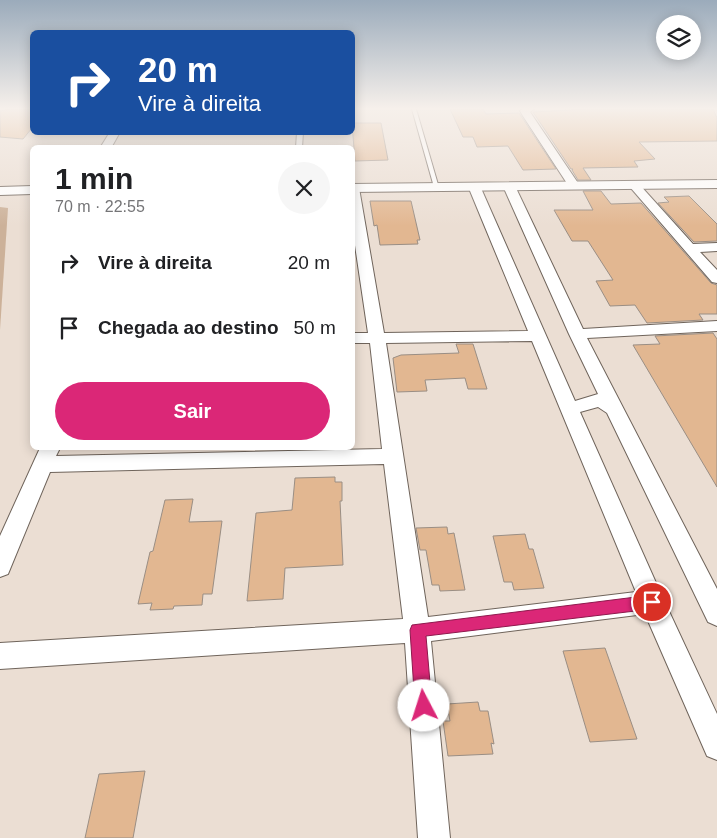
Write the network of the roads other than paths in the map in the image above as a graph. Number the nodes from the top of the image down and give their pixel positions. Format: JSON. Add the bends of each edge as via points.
{"nodes":[{"id":1,"x":425,"y":148,"type":"edge"},
{"id":2,"x":549,"y":148,"type":"edge"},
{"id":3,"x":717,"y":184,"type":"edge"},
{"id":4,"x":634,"y":185,"type":"junction"},
{"id":5,"x":474,"y":186,"type":"junction"},
{"id":6,"x":509,"y":186,"type":"junction"},
{"id":7,"x":574,"y":186,"type":"junction"},
{"id":8,"x":436,"y":187,"type":"junction"},
{"id":9,"x":355,"y":188,"type":"edge"},
{"id":10,"x":30,"y":190,"type":"edge"},
{"id":11,"x":0,"y":191,"type":"edge"},
{"id":12,"x":355,"y":213,"type":"edge"},
{"id":13,"x":717,"y":247,"type":"edge"},
{"id":14,"x":690,"y":248,"type":"junction"},
{"id":15,"x":359,"y":262,"type":"edge"},
{"id":16,"x":717,"y":279,"type":"edge"},
{"id":17,"x":717,"y":326,"type":"edge"},
{"id":18,"x":577,"y":334,"type":"junction"},
{"id":19,"x":539,"y":336,"type":"junction"},
{"id":20,"x":377,"y":337,"type":"junction"},
{"id":21,"x":355,"y":338,"type":"edge"},
{"id":22,"x":570,"y":409,"type":"junction"},
{"id":23,"x":616,"y":410,"type":"junction"},
{"id":24,"x":46,"y":456,"type":"edge"},
{"id":25,"x":394,"y":456,"type":"junction"},
{"id":26,"x":0,"y":568,"type":"edge"},
{"id":27,"x":652,"y":602,"type":"junction"},
{"id":28,"x":715,"y":607,"type":"edge"},
{"id":29,"x":417,"y":630,"type":"junction"},
{"id":30,"x":0,"y":656,"type":"edge"},
{"id":31,"x":717,"y":746,"type":"edge"},
{"id":32,"x":434,"y":838,"type":"edge"}],
"edges":[{"from":1,"to":8,"type":"lane"},
{"from":2,"to":7,"type":"street"},
{"from":3,"to":4,"type":"street"},
{"from":4,"to":7,"type":"street"},
{"from":4,"to":14,"type":"street"},
{"from":5,"to":6,"type":"street"},
{"from":5,"to":8,"type":"street"},
{"from":5,"to":19,"type":"street"},
{"from":6,"to":7,"type":"street"},
{"from":6,"to":18,"type":"street"},
{"from":8,"to":9,"type":"street"},
{"from":10,"to":11,"type":"street"},
{"from":12,"to":15,"type":"street"},
{"from":13,"to":14,"type":"street"},
{"from":14,"to":16,"type":"street"},
{"from":15,"to":20,"type":"street"},
{"from":17,"to":18,"type":"street"},
{"from":18,"to":23,"type":"street"},
{"from":19,"to":20,"type":"street"},
{"from":19,"to":22,"type":"street"},
{"from":20,"to":21,"type":"street"},
{"from":20,"to":25,"type":"street"},
{"from":22,"to":23,"type":"street","via":[[600,400]]},
{"from":22,"to":27,"type":"street"},
{"from":23,"to":28,"type":"street"},
{"from":24,"to":25,"type":"street"},
{"from":24,"to":26,"type":"street"},
{"from":25,"to":29,"type":"street"},
{"from":27,"to":29,"type":"street"},
{"from":27,"to":31,"type":"street"},
{"from":29,"to":30,"type":"street"},
{"from":29,"to":32,"type":"street"}]}
